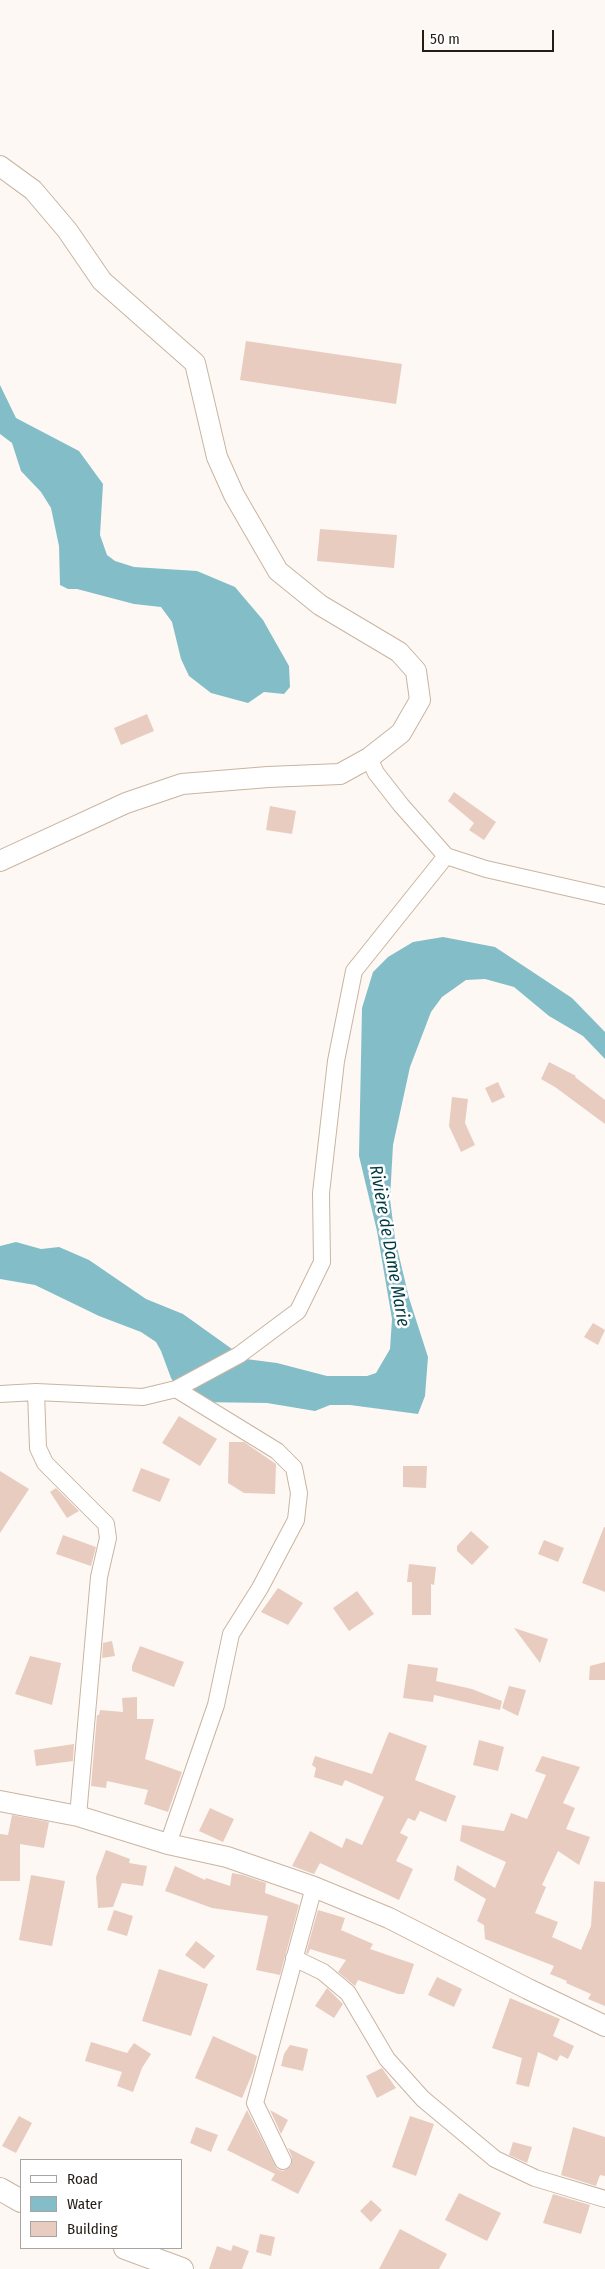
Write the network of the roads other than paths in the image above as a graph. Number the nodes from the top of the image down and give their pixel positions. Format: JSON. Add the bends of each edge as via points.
{"nodes":[{"id":1,"x":0,"y":166,"type":"edge"},
{"id":2,"x":369,"y":758,"type":"junction"},
{"id":3,"x":446,"y":856,"type":"junction"},
{"id":4,"x":0,"y":862,"type":"edge"},
{"id":5,"x":605,"y":896,"type":"edge"},
{"id":6,"x":176,"y":1389,"type":"junction"},
{"id":7,"x":36,"y":1392,"type":"junction"},
{"id":8,"x":0,"y":1394,"type":"edge"},
{"id":9,"x":0,"y":1801,"type":"edge"},
{"id":10,"x":78,"y":1816,"type":"junction"},
{"id":11,"x":168,"y":1844,"type":"junction"},
{"id":12,"x":314,"y":1887,"type":"junction"},
{"id":13,"x":294,"y":1958,"type":"junction"},
{"id":14,"x":605,"y":2026,"type":"edge"},
{"id":15,"x":283,"y":2161,"type":"dead end"},
{"id":16,"x":0,"y":2189,"type":"edge"},
{"id":17,"x":605,"y":2199,"type":"edge"},
{"id":18,"x":20,"y":2200,"type":"edge"},
{"id":19,"x":128,"y":2249,"type":"edge"},
{"id":20,"x":182,"y":2269,"type":"edge"}],
"edges":[{"from":1,"to":2,"type":"street","via":[[33,190],[67,230],[102,281],[196,363],[217,457],[234,495],[278,571],[320,605],[399,652],[416,671],[420,700],[412,715],[401,733]]},
{"from":2,"to":3,"type":"street","via":[[396,799]]},
{"from":2,"to":4,"type":"street","via":[[340,774],[182,784],[126,803]]},
{"from":3,"to":5,"type":"street","via":[[486,869]]},
{"from":3,"to":6,"type":"street","via":[[354,971],[336,1061],[321,1193],[322,1262],[298,1311],[239,1355]]},
{"from":6,"to":7,"type":"street","via":[[143,1397]]},
{"from":6,"to":11,"type":"street","via":[[277,1451],[294,1468],[299,1493],[296,1520],[231,1634],[216,1704]]},
{"from":7,"to":8,"type":"street"},
{"from":7,"to":10,"type":"street","via":[[38,1448],[45,1463],[106,1524],[108,1538],[99,1577]]},
{"from":9,"to":10,"type":"street"},
{"from":10,"to":11,"type":"street"},
{"from":11,"to":12,"type":"street","via":[[227,1858]]},
{"from":12,"to":13,"type":"street"},
{"from":12,"to":14,"type":"street","via":[[388,1918]]},
{"from":13,"to":15,"type":"street","via":[[255,2103]]},
{"from":13,"to":17,"type":"street","via":[[323,1972],[348,1993],[387,2059],[423,2099],[495,2159],[535,2178]]},
{"from":16,"to":18,"type":"main road"},
{"from":19,"to":20,"type":"main road"}]}
